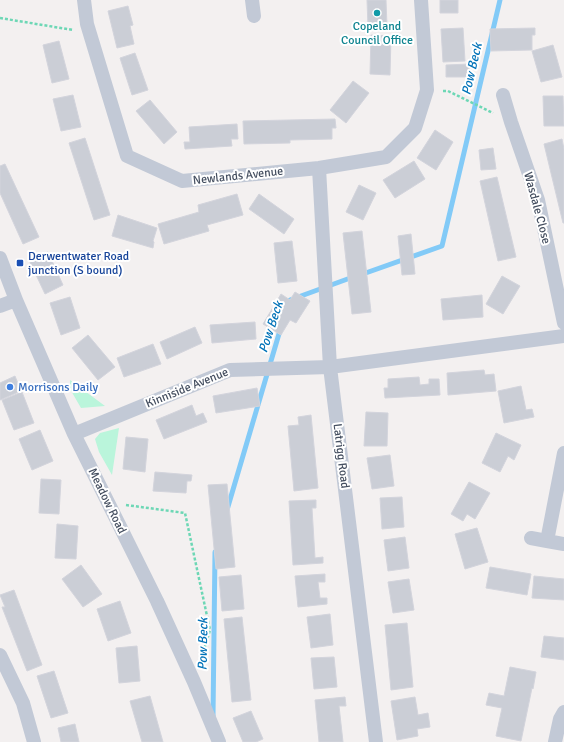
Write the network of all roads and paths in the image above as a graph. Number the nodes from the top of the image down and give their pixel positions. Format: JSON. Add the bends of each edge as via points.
{"nodes":[{"id":1,"x":84,"y":0,"type":"edge"},
{"id":2,"x":252,"y":0,"type":"edge"},
{"id":3,"x":421,"y":0,"type":"edge"},
{"id":4,"x":254,"y":16,"type":"dead end"},
{"id":5,"x":0,"y":18,"type":"edge"},
{"id":6,"x":87,"y":24,"type":"junction"},
{"id":7,"x":427,"y":90,"type":"junction"},
{"id":8,"x":504,"y":95,"type":"dead end"},
{"id":9,"x":511,"y":122,"type":"junction"},
{"id":10,"x":319,"y":168,"type":"junction"},
{"id":11,"x":0,"y":258,"type":"edge"},
{"id":12,"x":16,"y":300,"type":"junction"},
{"id":13,"x":0,"y":306,"type":"edge"},
{"id":14,"x":564,"y":323,"type":"edge"},
{"id":15,"x":564,"y":336,"type":"edge"},
{"id":16,"x":330,"y":367,"type":"junction"},
{"id":17,"x":74,"y":434,"type":"junction"},
{"id":18,"x":564,"y":453,"type":"edge"},
{"id":19,"x":108,"y":503,"type":"junction"},
{"id":20,"x":531,"y":538,"type":"dead end"},
{"id":21,"x":547,"y":541,"type":"junction"},
{"id":22,"x":564,"y":544,"type":"edge"},
{"id":23,"x":0,"y":655,"type":"edge"},
{"id":24,"x":194,"y":682,"type":"junction"},
{"id":25,"x":564,"y":712,"type":"edge"},
{"id":26,"x":34,"y":742,"type":"edge"},
{"id":27,"x":219,"y":742,"type":"edge"},
{"id":28,"x":376,"y":742,"type":"edge"},
{"id":29,"x":555,"y":742,"type":"edge"}],
"edges":[{"from":1,"to":6,"type":"street","name":"Newlands Avenue"},
{"from":2,"to":4,"type":"street"},
{"from":3,"to":7,"type":"street"},
{"from":5,"to":6,"type":"path","via":[[73,30]]},
{"from":6,"to":10,"type":"street","name":"Newlands Avenue","via":[[127,156],[182,181]]},
{"from":7,"to":9,"type":"path","via":[[448,91]]},
{"from":7,"to":10,"type":"street","name":"Newlands Avenue","via":[[415,128],[386,157]]},
{"from":8,"to":9,"type":"street","name":"Wasdale Close"},
{"from":9,"to":14,"type":"street","name":"Wasdale Close","via":[[538,200]]},
{"from":10,"to":16,"type":"street","name":"Latrigg Road"},
{"from":11,"to":12,"type":"street","name":"Meadow Road"},
{"from":12,"to":13,"type":"street"},
{"from":12,"to":17,"type":"street","name":"Meadow Road"},
{"from":15,"to":16,"type":"street"},
{"from":16,"to":17,"type":"street","name":"Kinniside Avenue","via":[[230,370]]},
{"from":16,"to":28,"type":"street","name":"Latrigg Road"},
{"from":17,"to":19,"type":"street","name":"Meadow Road"},
{"from":18,"to":21,"type":"street"},
{"from":19,"to":24,"type":"street","name":"Meadow Road"},
{"from":19,"to":24,"type":"path","via":[[185,513],[210,630]]},
{"from":20,"to":21,"type":"street"},
{"from":21,"to":22,"type":"street"},
{"from":23,"to":26,"type":"street","via":[[23,703]]},
{"from":24,"to":27,"type":"street","name":"Meadow Road"},
{"from":25,"to":29,"type":"street"}]}
